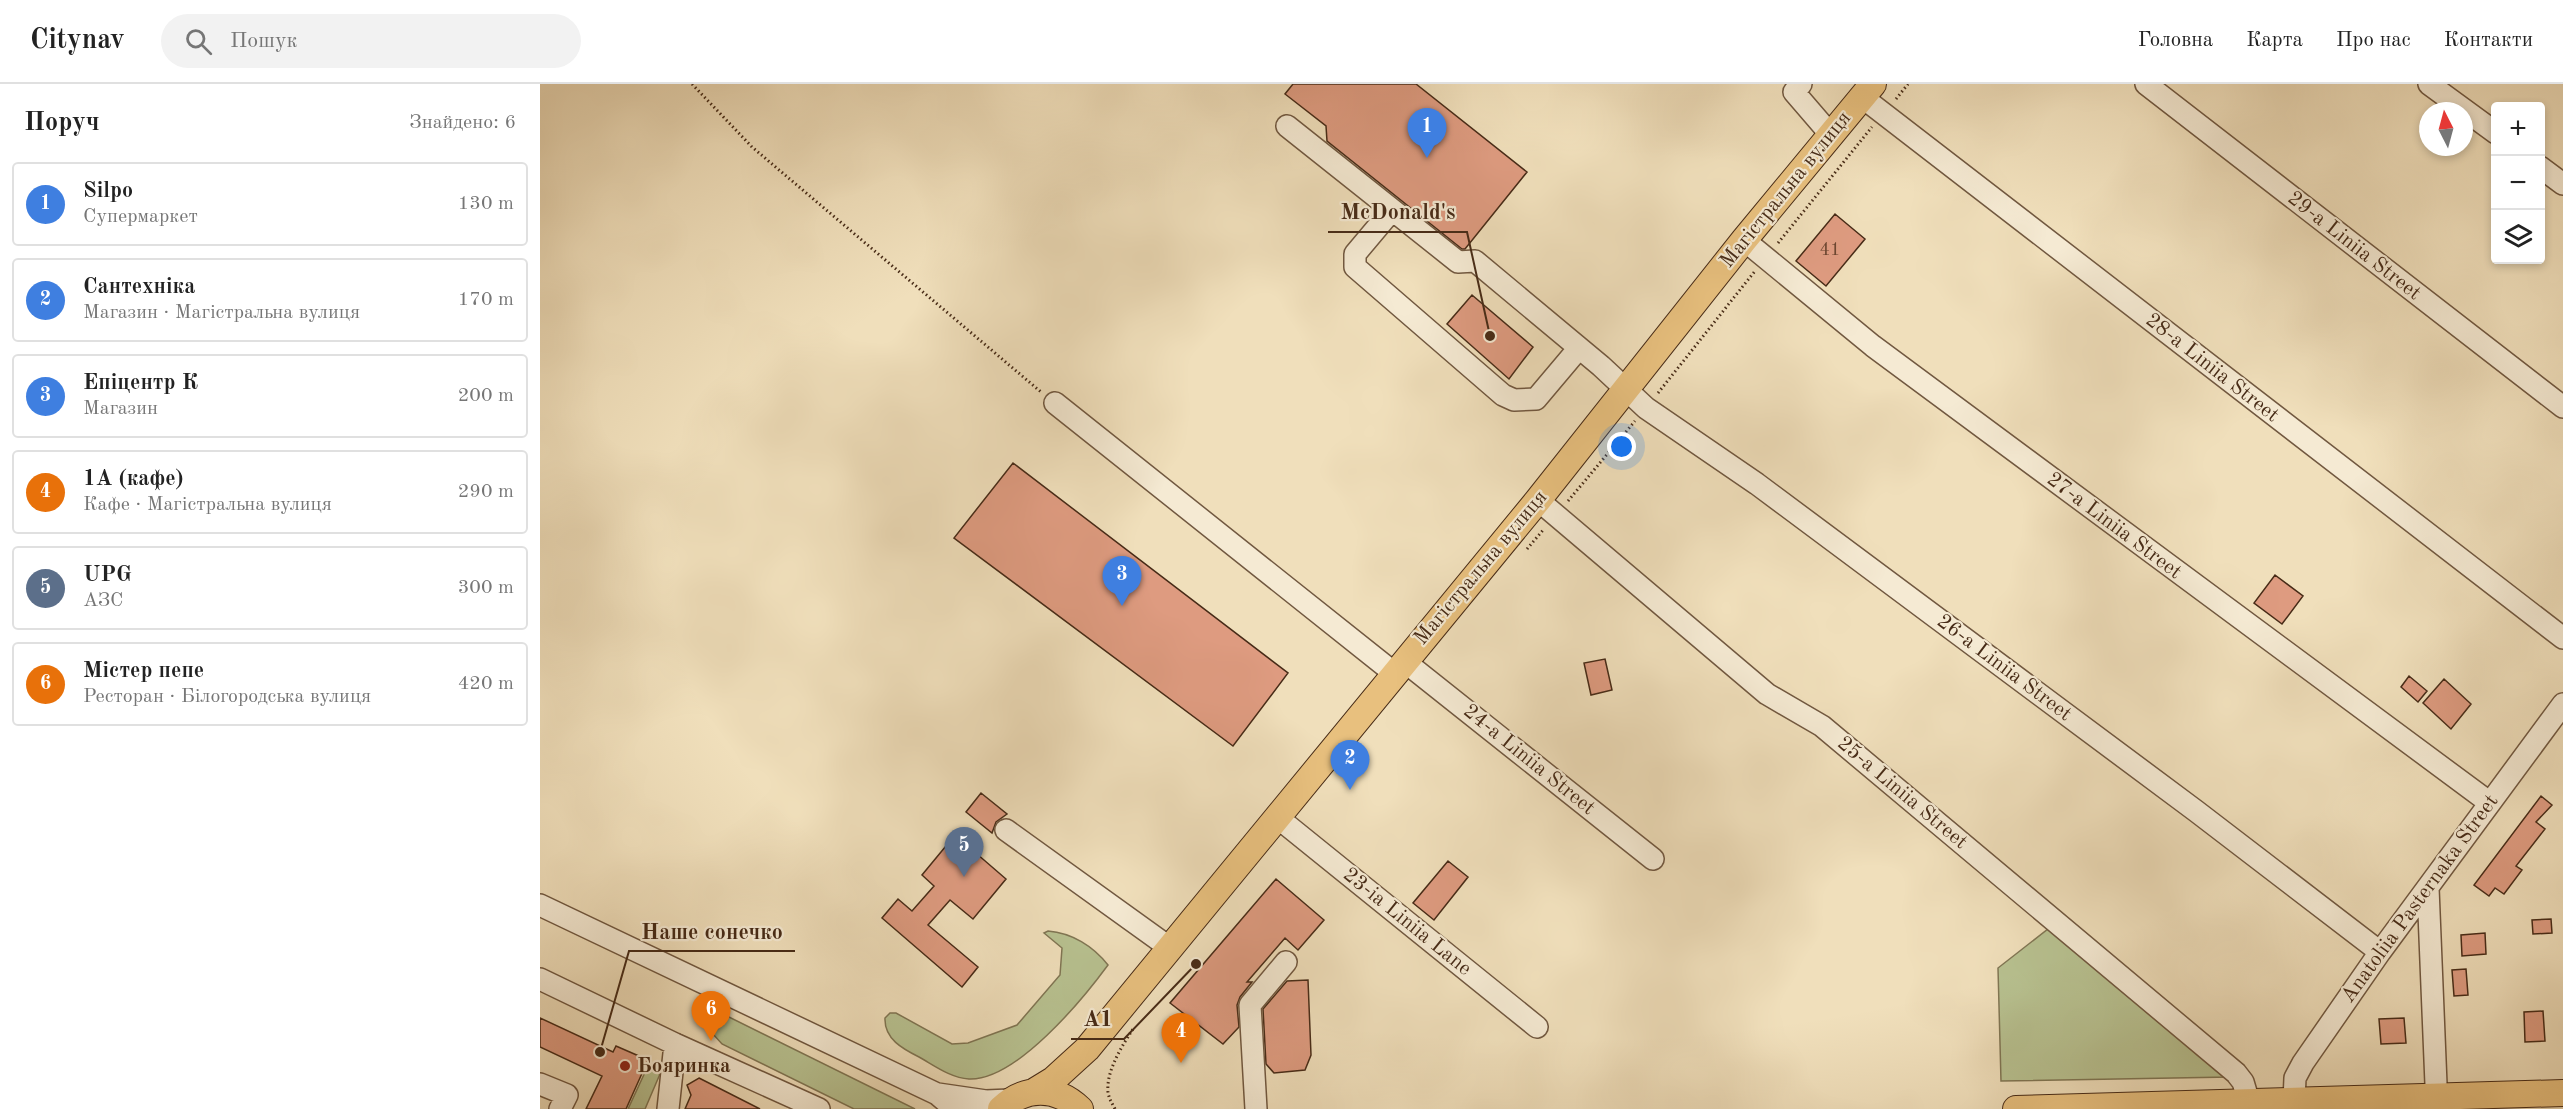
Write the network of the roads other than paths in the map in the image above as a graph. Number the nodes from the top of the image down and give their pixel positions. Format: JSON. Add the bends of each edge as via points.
{"nodes":[{"id":1,"x":1801,"y":84,"type":"edge"},
{"id":2,"x":2146,"y":84,"type":"edge"},
{"id":3,"x":2429,"y":84,"type":"edge"},
{"id":4,"x":1867,"y":91,"type":"edge"},
{"id":5,"x":1287,"y":126,"type":"dead end"},
{"id":6,"x":2491,"y":129,"type":"edge"},
{"id":7,"x":1831,"y":135,"type":"junction"},
{"id":8,"x":2545,"y":170,"type":"edge"},
{"id":9,"x":2563,"y":183,"type":"edge"},
{"id":10,"x":1392,"y":210,"type":"junction"},
{"id":11,"x":1744,"y":240,"type":"junction"},
{"id":12,"x":1579,"y":348,"type":"junction"},
{"id":13,"x":1626,"y":389,"type":"junction"},
{"id":14,"x":1055,"y":403,"type":"road end"},
{"id":15,"x":2563,"y":407,"type":"edge"},
{"id":16,"x":1547,"y":508,"type":"junction"},
{"id":17,"x":2563,"y":638,"type":"edge"},
{"id":18,"x":1399,"y":667,"type":"junction"},
{"id":19,"x":2563,"y":704,"type":"edge"},
{"id":20,"x":2490,"y":803,"type":"junction"},
{"id":21,"x":1277,"y":817,"type":"junction"},
{"id":22,"x":1006,"y":830,"type":"dead end"},
{"id":23,"x":1653,"y":859,"type":"dead end"},
{"id":24,"x":2428,"y":888,"type":"junction"},
{"id":25,"x":540,"y":905,"type":"edge"},
{"id":26,"x":1170,"y":948,"type":"junction"},
{"id":27,"x":2380,"y":952,"type":"junction"},
{"id":28,"x":1286,"y":962,"type":"dead end"},
{"id":29,"x":540,"y":979,"type":"edge"},
{"id":30,"x":1537,"y":1027,"type":"dead end"},
{"id":31,"x":675,"y":1044,"type":"junction"},
{"id":32,"x":1087,"y":1050,"type":"junction"},
{"id":33,"x":540,"y":1084,"type":"edge"},
{"id":34,"x":1035,"y":1091,"type":"junction"},
{"id":35,"x":2563,"y":1093,"type":"edge"},
{"id":36,"x":937,"y":1094,"type":"junction"},
{"id":37,"x":2294,"y":1101,"type":"junction"},
{"id":38,"x":2437,"y":1102,"type":"edge"},
{"id":39,"x":1006,"y":1105,"type":"edge"},
{"id":40,"x":2251,"y":1106,"type":"edge"},
{"id":41,"x":1079,"y":1108,"type":"edge"},
{"id":42,"x":561,"y":1109,"type":"edge"},
{"id":43,"x":668,"y":1109,"type":"edge"},
{"id":44,"x":819,"y":1109,"type":"edge"},
{"id":45,"x":955,"y":1109,"type":"edge"},
{"id":46,"x":1256,"y":1109,"type":"edge"},
{"id":47,"x":2016,"y":1109,"type":"edge"}],
"edges":[{"from":1,"to":7,"type":"street","via":[[1794,92]]},
{"from":2,"to":15,"type":"street","name":"29-a Liniia Street"},
{"from":3,"to":6,"type":"street"},
{"from":4,"to":7,"type":"main road","name":"Магістральна вулиця"},
{"from":4,"to":17,"type":"street","name":"28-a Liniia Street","via":[[1883,114]]},
{"from":5,"to":10,"type":"street","name":"26-a Liniia Street"},
{"from":7,"to":11,"type":"main road","name":"Магістральна вулиця"},
{"from":8,"to":9,"type":"street"},
{"from":10,"to":12,"type":"street","name":"26-a Liniia Street","via":[[1458,262],[1475,261]]},
{"from":10,"to":12,"type":"street","via":[[1355,254],[1353,261],[1359,272],[1503,395],[1515,400],[1536,399]]},
{"from":11,"to":13,"type":"main road","name":"Магістральна вулиця"},
{"from":11,"to":20,"type":"street","name":"27-a Liniia Street","via":[[1882,353]]},
{"from":12,"to":13,"type":"street","name":"26-a Liniia Street"},
{"from":13,"to":16,"type":"main road","name":"Магістральна вулиця"},
{"from":13,"to":27,"type":"street","name":"26-a Liniia Street"},
{"from":14,"to":18,"type":"street","name":"24-a Liniia Street"},
{"from":16,"to":18,"type":"main road","name":"Магістральна вулиця"},
{"from":16,"to":40,"type":"street","name":"25-a Liniia Street","via":[[1767,694],[1822,726],[2236,1073]]},
{"from":18,"to":21,"type":"main road","name":"Магістральна вулиця"},
{"from":18,"to":23,"type":"street","name":"24-a Liniia Street"},
{"from":19,"to":20,"type":"street","name":"Anatoliia Pasternaka Street"},
{"from":20,"to":24,"type":"street","name":"Anatoliia Pasternaka Street"},
{"from":21,"to":26,"type":"main road","name":"Магістральна вулиця"},
{"from":21,"to":30,"type":"street","name":"23-ia Liniia Lane"},
{"from":22,"to":26,"type":"street"},
{"from":24,"to":27,"type":"street","name":"Anatoliia Pasternaka Street"},
{"from":24,"to":38,"type":"street"},
{"from":25,"to":36,"type":"street"},
{"from":26,"to":32,"type":"main road","name":"Магістральна вулиця"},
{"from":27,"to":37,"type":"street","name":"Anatoliia Pasternaka Street","via":[[2303,1063],[2295,1078]]},
{"from":28,"to":46,"type":"street","via":[[1250,1005]]},
{"from":29,"to":31,"type":"street"},
{"from":31,"to":43,"type":"street"},
{"from":31,"to":44,"type":"street"},
{"from":32,"to":34,"type":"main road","name":"Магістральна вулиця"},
{"from":32,"to":41,"type":"main road","via":[[1080,1073]]},
{"from":33,"to":42,"type":"street","via":[[567,1095]]},
{"from":34,"to":39,"type":"main road","name":"Магістральна вулиця"},
{"from":34,"to":41,"type":"main road","via":[[1061,1095]]},
{"from":35,"to":38,"type":"main road"},
{"from":36,"to":39,"type":"street"},
{"from":36,"to":45,"type":"street"},
{"from":37,"to":38,"type":"main road"},
{"from":37,"to":40,"type":"main road"},
{"from":40,"to":47,"type":"main road"}]}
